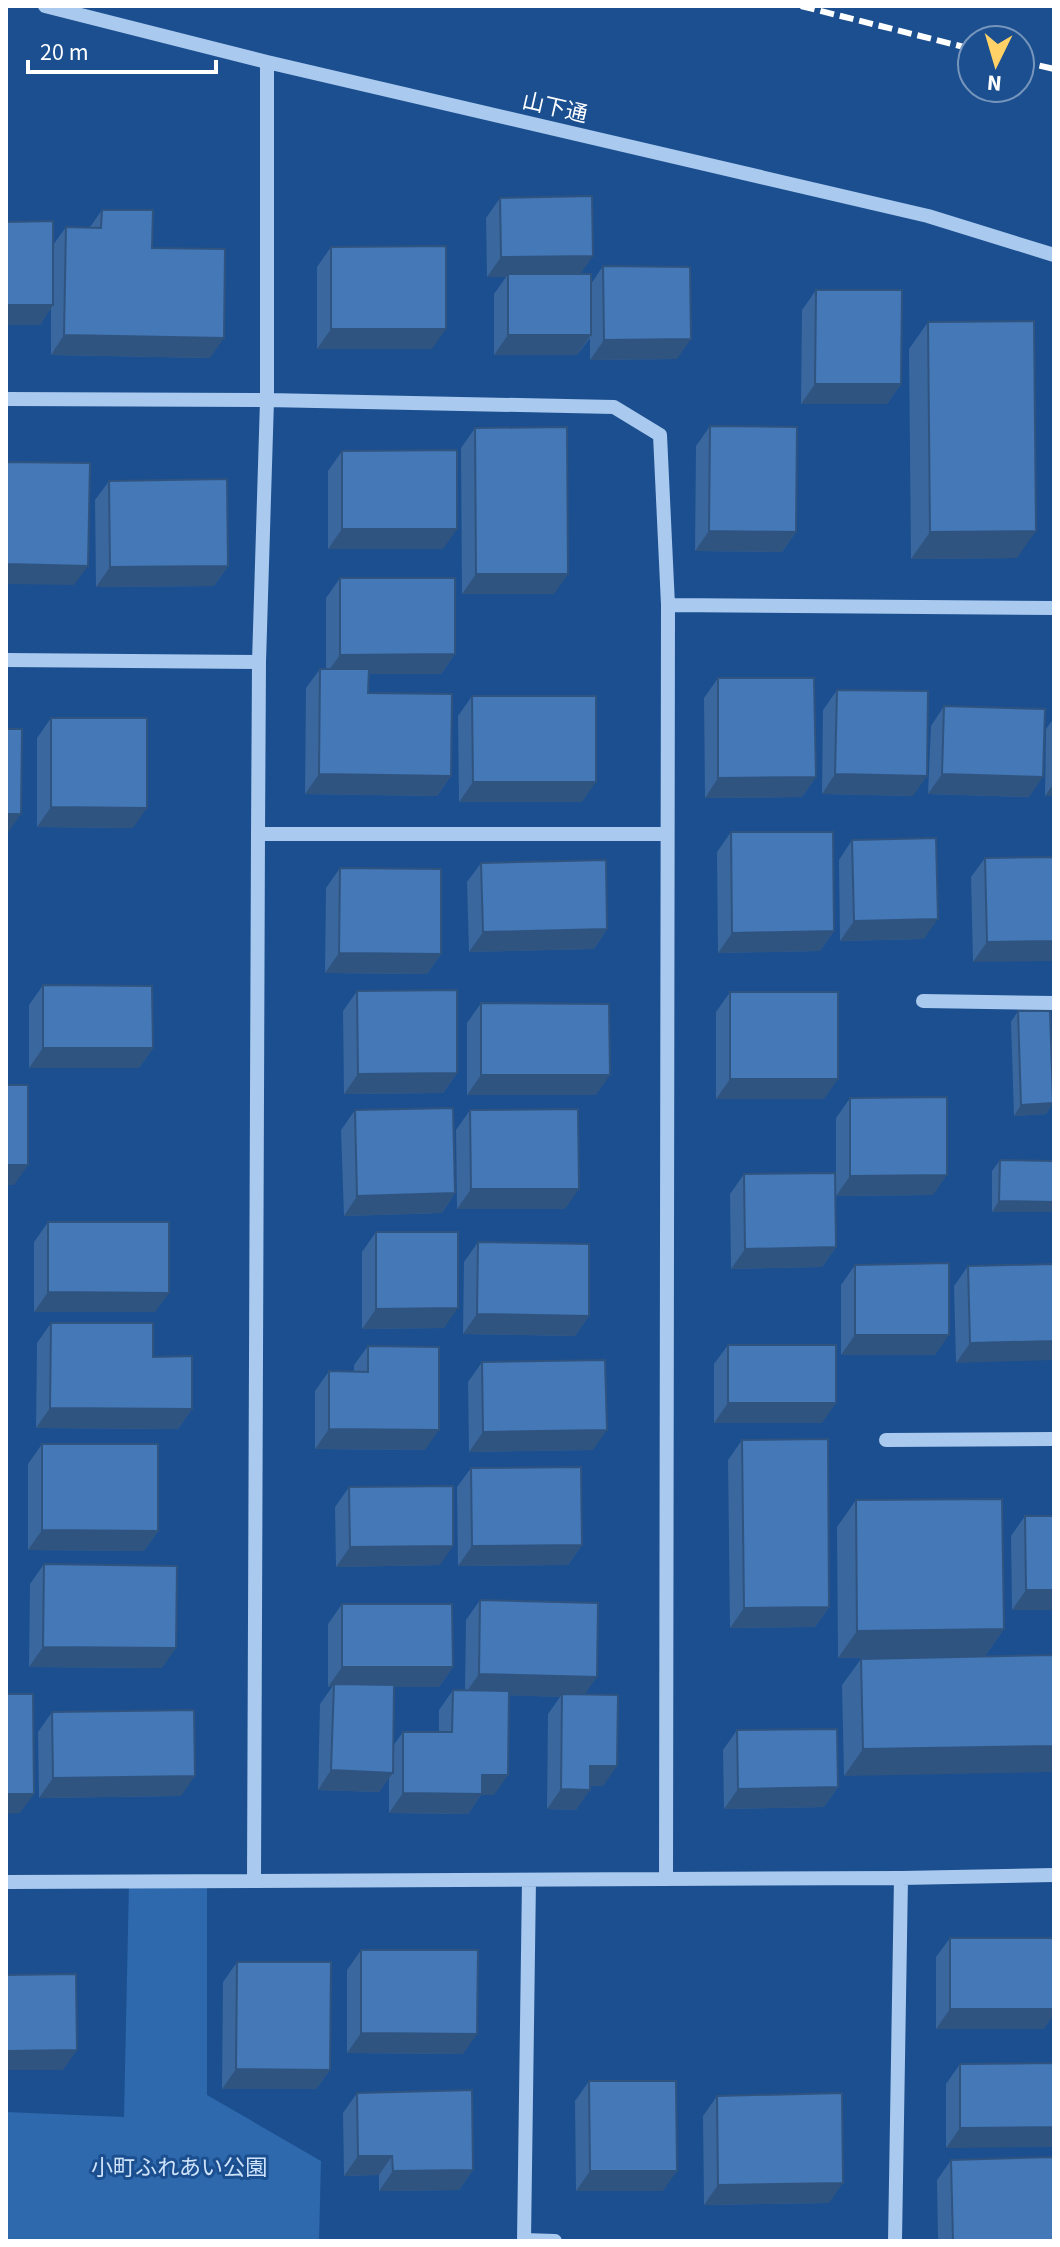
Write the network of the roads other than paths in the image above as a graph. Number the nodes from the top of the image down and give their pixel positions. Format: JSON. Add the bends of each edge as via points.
{"nodes":[{"id":1,"x":45,"y":6,"type":"edge"},
{"id":2,"x":267,"y":62,"type":"junction"},
{"id":3,"x":1054,"y":255,"type":"edge"},
{"id":4,"x":6,"y":399,"type":"edge"},
{"id":5,"x":267,"y":400,"type":"junction"},
{"id":6,"x":668,"y":605,"type":"junction"},
{"id":7,"x":1054,"y":608,"type":"edge"},
{"id":8,"x":6,"y":660,"type":"edge"},
{"id":9,"x":259,"y":662,"type":"junction"},
{"id":10,"x":258,"y":834,"type":"junction"},
{"id":11,"x":667,"y":834,"type":"junction"},
{"id":12,"x":923,"y":1001,"type":"dead end"},
{"id":13,"x":1054,"y":1003,"type":"edge"},
{"id":14,"x":1054,"y":1439,"type":"edge"},
{"id":15,"x":886,"y":1440,"type":"dead end"},
{"id":16,"x":1054,"y":1875,"type":"edge"},
{"id":17,"x":901,"y":1878,"type":"junction"},
{"id":18,"x":666,"y":1879,"type":"junction"},
{"id":19,"x":529,"y":1880,"type":"junction"},
{"id":20,"x":254,"y":1881,"type":"junction"},
{"id":21,"x":6,"y":1882,"type":"edge"},
{"id":22,"x":524,"y":2241,"type":"edge"},
{"id":23,"x":555,"y":2241,"type":"edge"},
{"id":24,"x":895,"y":2241,"type":"edge"}],
"edges":[{"from":1,"to":2,"type":"street","name":"山下通"},
{"from":2,"to":3,"type":"street","name":"山下通","via":[[928,216]]},
{"from":2,"to":5,"type":"street"},
{"from":4,"to":5,"type":"street"},
{"from":5,"to":6,"type":"street","via":[[614,407],[660,435]]},
{"from":5,"to":9,"type":"street"},
{"from":6,"to":7,"type":"street"},
{"from":6,"to":11,"type":"street"},
{"from":8,"to":9,"type":"street"},
{"from":9,"to":10,"type":"street"},
{"from":10,"to":11,"type":"street"},
{"from":10,"to":20,"type":"street"},
{"from":11,"to":18,"type":"street"},
{"from":12,"to":13,"type":"street"},
{"from":14,"to":15,"type":"street"},
{"from":16,"to":17,"type":"street"},
{"from":17,"to":18,"type":"street"},
{"from":17,"to":24,"type":"street"},
{"from":18,"to":19,"type":"street"},
{"from":19,"to":20,"type":"street"},
{"from":19,"to":22,"type":"street"},
{"from":20,"to":21,"type":"street"},
{"from":22,"to":23,"type":"street"}]}
